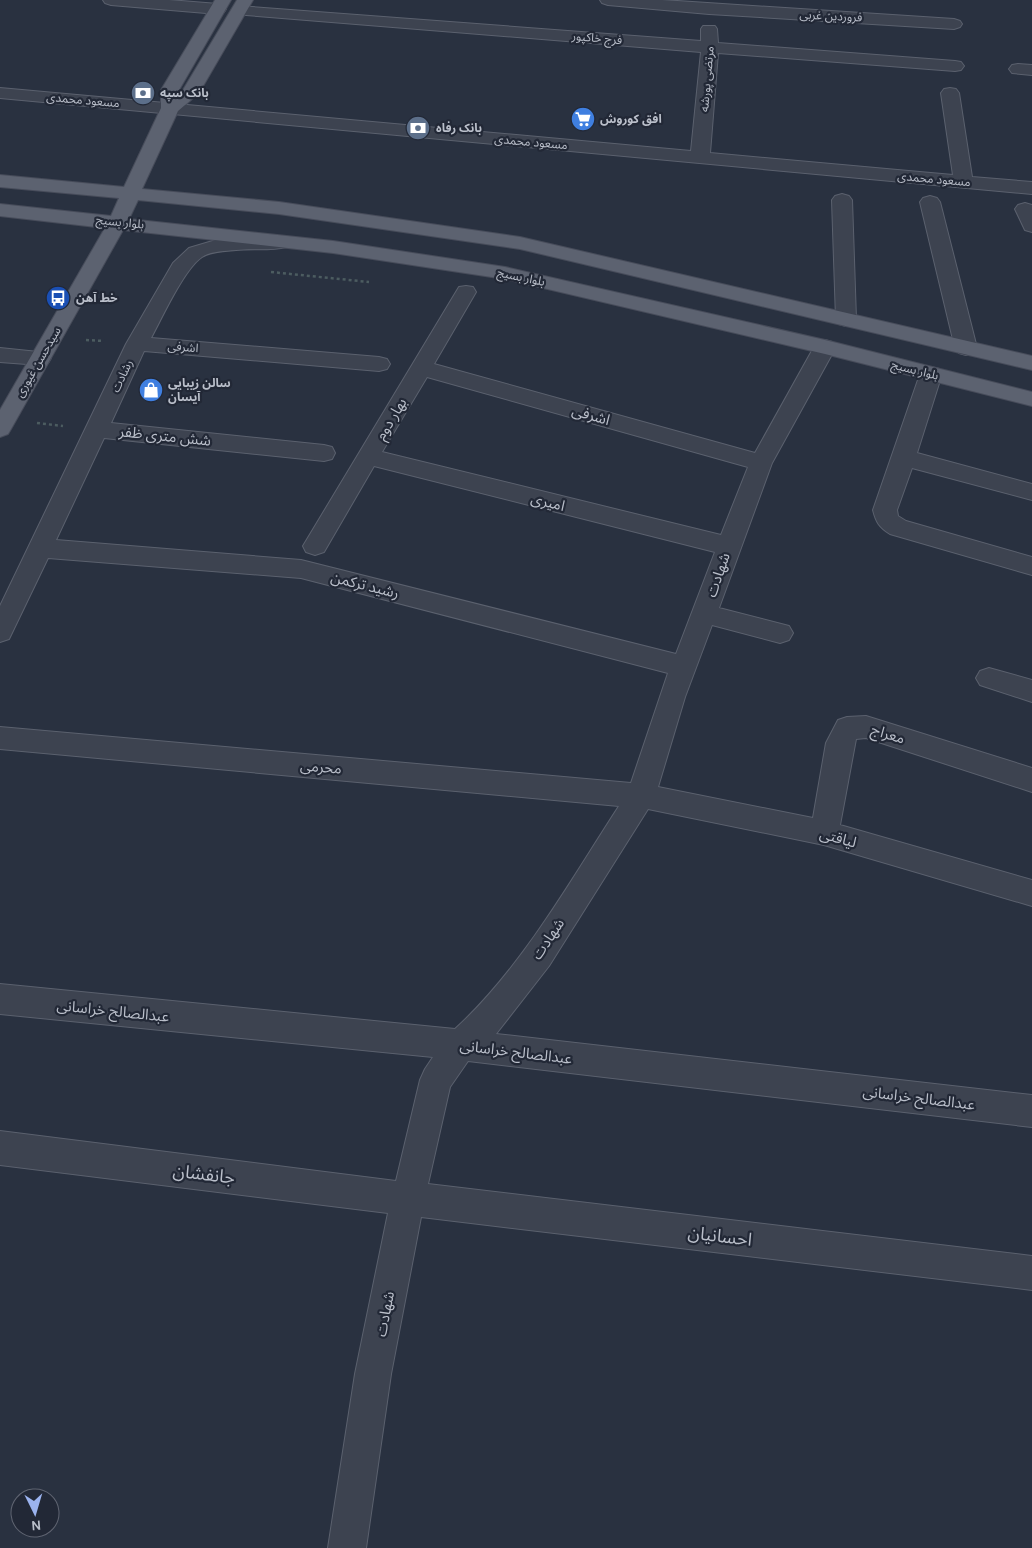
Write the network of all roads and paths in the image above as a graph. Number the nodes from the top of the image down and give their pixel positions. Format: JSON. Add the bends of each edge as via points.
{"nodes":[{"id":1,"x":111,"y":0,"type":"edge"},
{"id":2,"x":608,"y":0,"type":"edge"},
{"id":3,"x":221,"y":5,"type":"edge"},
{"id":4,"x":242,"y":5,"type":"edge"},
{"id":5,"x":708,"y":5,"type":"edge"},
{"id":6,"x":954,"y":24,"type":"dead end"},
{"id":7,"x":710,"y":47,"type":"junction"},
{"id":8,"x":955,"y":66,"type":"dead end"},
{"id":9,"x":0,"y":93,"type":"edge"},
{"id":10,"x":950,"y":93,"type":"dead end"},
{"id":11,"x":170,"y":108,"type":"junction"},
{"id":12,"x":700,"y":157,"type":"junction"},
{"id":13,"x":0,"y":181,"type":"edge"},
{"id":14,"x":963,"y":182,"type":"junction"},
{"id":15,"x":72,"y":188,"type":"junction"},
{"id":16,"x":1032,"y":188,"type":"edge"},
{"id":17,"x":131,"y":194,"type":"junction"},
{"id":18,"x":842,"y":200,"type":"dead end"},
{"id":19,"x":930,"y":202,"type":"dead end"},
{"id":20,"x":0,"y":210,"type":"edge"},
{"id":21,"x":54,"y":216,"type":"junction"},
{"id":22,"x":118,"y":222,"type":"junction"},
{"id":23,"x":333,"y":247,"type":"junction"},
{"id":24,"x":271,"y":272,"type":"dead end"},
{"id":25,"x":378,"y":283,"type":"dead end"},
{"id":26,"x":466,"y":292,"type":"dead end"},
{"id":27,"x":846,"y":319,"type":"junction"},
{"id":28,"x":52,"y":337,"type":"junction"},
{"id":29,"x":137,"y":344,"type":"junction"},
{"id":30,"x":825,"y":347,"type":"junction"},
{"id":31,"x":966,"y":348,"type":"junction"},
{"id":32,"x":0,"y":355,"type":"edge"},
{"id":33,"x":40,"y":358,"type":"junction"},
{"id":34,"x":1032,"y":363,"type":"edge"},
{"id":35,"x":379,"y":364,"type":"dead end"},
{"id":36,"x":421,"y":368,"type":"junction"},
{"id":37,"x":931,"y":374,"type":"junction"},
{"id":38,"x":1032,"y":399,"type":"edge"},
{"id":39,"x":3,"y":425,"type":"edge"},
{"id":40,"x":96,"y":429,"type":"junction"},
{"id":41,"x":324,"y":453,"type":"dead end"},
{"id":42,"x":368,"y":457,"type":"junction"},
{"id":43,"x":904,"y":458,"type":"junction"},
{"id":44,"x":761,"y":463,"type":"junction"},
{"id":45,"x":1032,"y":492,"type":"edge"},
{"id":46,"x":315,"y":546,"type":"dead end"},
{"id":47,"x":728,"y":546,"type":"junction"},
{"id":48,"x":39,"y":548,"type":"junction"},
{"id":49,"x":1032,"y":566,"type":"edge"},
{"id":50,"x":705,"y":614,"type":"junction"},
{"id":51,"x":0,"y":632,"type":"edge"},
{"id":52,"x":780,"y":634,"type":"dead end"},
{"id":53,"x":683,"y":666,"type":"junction"},
{"id":54,"x":990,"y":678,"type":"dead end"},
{"id":55,"x":1032,"y":691,"type":"edge"},
{"id":56,"x":0,"y":738,"type":"edge"},
{"id":57,"x":1032,"y":780,"type":"edge"},
{"id":58,"x":641,"y":796,"type":"junction"},
{"id":59,"x":824,"y":833,"type":"junction"},
{"id":60,"x":1032,"y":893,"type":"edge"},
{"id":61,"x":0,"y":999,"type":"edge"},
{"id":62,"x":460,"y":1045,"type":"junction"},
{"id":63,"x":1032,"y":1111,"type":"edge"},
{"id":64,"x":0,"y":1148,"type":"edge"},
{"id":65,"x":408,"y":1199,"type":"junction"},
{"id":66,"x":1032,"y":1273,"type":"edge"},
{"id":67,"x":346,"y":1548,"type":"edge"}],
"edges":[{"from":1,"to":3,"type":"street"},
{"from":2,"to":5,"type":"street","name":"فروردین غربی"},
{"from":3,"to":11,"type":"main road","name":"سیدحسن غیوری","via":[[170,90]]},
{"from":4,"to":7,"type":"street","name":"فرج خاکپور","via":[[365,13]]},
{"from":4,"to":11,"type":"main road","name":"سیدحسن غیوری","via":[[190,93]]},
{"from":5,"to":6,"type":"street","name":"فروردین غربی"},
{"from":5,"to":7,"type":"street","name":"مرتضی پورشه"},
{"from":7,"to":8,"type":"street","name":"فرج خاکپور"},
{"from":7,"to":12,"type":"street","name":"مرتضی پورشه"},
{"from":9,"to":11,"type":"street","name":"مسعود محمدی"},
{"from":10,"to":14,"type":"street"},
{"from":11,"to":12,"type":"street","name":"مسعود محمدی"},
{"from":11,"to":17,"type":"main road","name":"سیدحسن غیوری"},
{"from":12,"to":14,"type":"street","name":"مسعود محمدی"},
{"from":13,"to":15,"type":"main road","name":"بلوار بسیج"},
{"from":14,"to":16,"type":"street","name":"مسعود محمدی"},
{"from":15,"to":17,"type":"main road","name":"بلوار بسیج"},
{"from":15,"to":21,"type":"main road"},
{"from":17,"to":22,"type":"main road","name":"سیدحسن غیوری"},
{"from":17,"to":27,"type":"main road","name":"بلوار بسیج","via":[[278,208],[520,243]]},
{"from":18,"to":27,"type":"street"},
{"from":19,"to":31,"type":"street"},
{"from":20,"to":21,"type":"main road","name":"بلوار بسیج"},
{"from":21,"to":22,"type":"main road","name":"بلوار بسیج"},
{"from":22,"to":23,"type":"main road","name":"بلوار بسیج"},
{"from":22,"to":28,"type":"main road","name":"سیدحسن غیوری"},
{"from":23,"to":29,"type":"street","name":"رشادت","via":[[244,243],[196,252],[183,263]]},
{"from":23,"to":30,"type":"main road","name":"بلوار بسیج","via":[[505,273]]},
{"from":24,"to":25,"type":"path"},
{"from":26,"to":36,"type":"street","name":"بهار دوم"},
{"from":27,"to":31,"type":"main road","name":"بلوار بسیج"},
{"from":28,"to":29,"type":"path"},
{"from":28,"to":33,"type":"main road","name":"سیدحسن غیوری"},
{"from":29,"to":35,"type":"street","name":"اشرفی"},
{"from":29,"to":40,"type":"street","name":"رشادت"},
{"from":30,"to":37,"type":"main road","name":"بلوار بسیج"},
{"from":30,"to":44,"type":"street","name":"شهادت"},
{"from":31,"to":34,"type":"main road","name":"بلوار بسیج"},
{"from":32,"to":33,"type":"street"},
{"from":33,"to":39,"type":"main road","name":"سیدحسن غیوری"},
{"from":36,"to":42,"type":"street","name":"بهار دوم"},
{"from":36,"to":44,"type":"street","name":"اشرفی"},
{"from":37,"to":38,"type":"main road","name":"بلوار بسیج"},
{"from":37,"to":43,"type":"street"},
{"from":39,"to":40,"type":"path"},
{"from":40,"to":41,"type":"street","name":"شش متری ظفر"},
{"from":40,"to":48,"type":"street","name":"رشادت"},
{"from":42,"to":46,"type":"street","name":"بهار دوم"},
{"from":42,"to":47,"type":"street","name":"امیری"},
{"from":43,"to":45,"type":"street"},
{"from":43,"to":49,"type":"street","via":[[885,510],[888,520],[898,528]]},
{"from":44,"to":47,"type":"street","name":"شهادت"},
{"from":47,"to":50,"type":"street","name":"شهادت"},
{"from":48,"to":51,"type":"street","name":"رشادت"},
{"from":48,"to":53,"type":"street","name":"رشید ترکمن","via":[[301,569]]},
{"from":50,"to":52,"type":"street"},
{"from":50,"to":53,"type":"street","name":"شهادت"},
{"from":53,"to":58,"type":"street","name":"شهادت"},
{"from":54,"to":55,"type":"street"},
{"from":56,"to":58,"type":"street","name":"محرمی"},
{"from":57,"to":59,"type":"street","name":"معراج","via":[[866,727],[847,728],[840,743]]},
{"from":58,"to":59,"type":"street","name":"لیاقتی"},
{"from":58,"to":62,"type":"street","name":"شهادت","via":[[538,956],[486,1022]]},
{"from":59,"to":60,"type":"street","name":"لیاقتی"},
{"from":61,"to":62,"type":"street","name":"عبدالصالح خراسانی"},
{"from":62,"to":63,"type":"street","name":"عبدالصالح خراسانی"},
{"from":62,"to":65,"type":"street","name":"شهادت","via":[[436,1080]]},
{"from":64,"to":65,"type":"street","name":"جانفشان"},
{"from":65,"to":66,"type":"street","name":"احسانیان"},
{"from":65,"to":67,"type":"street","name":"شهادت","via":[[373,1374]]}]}
